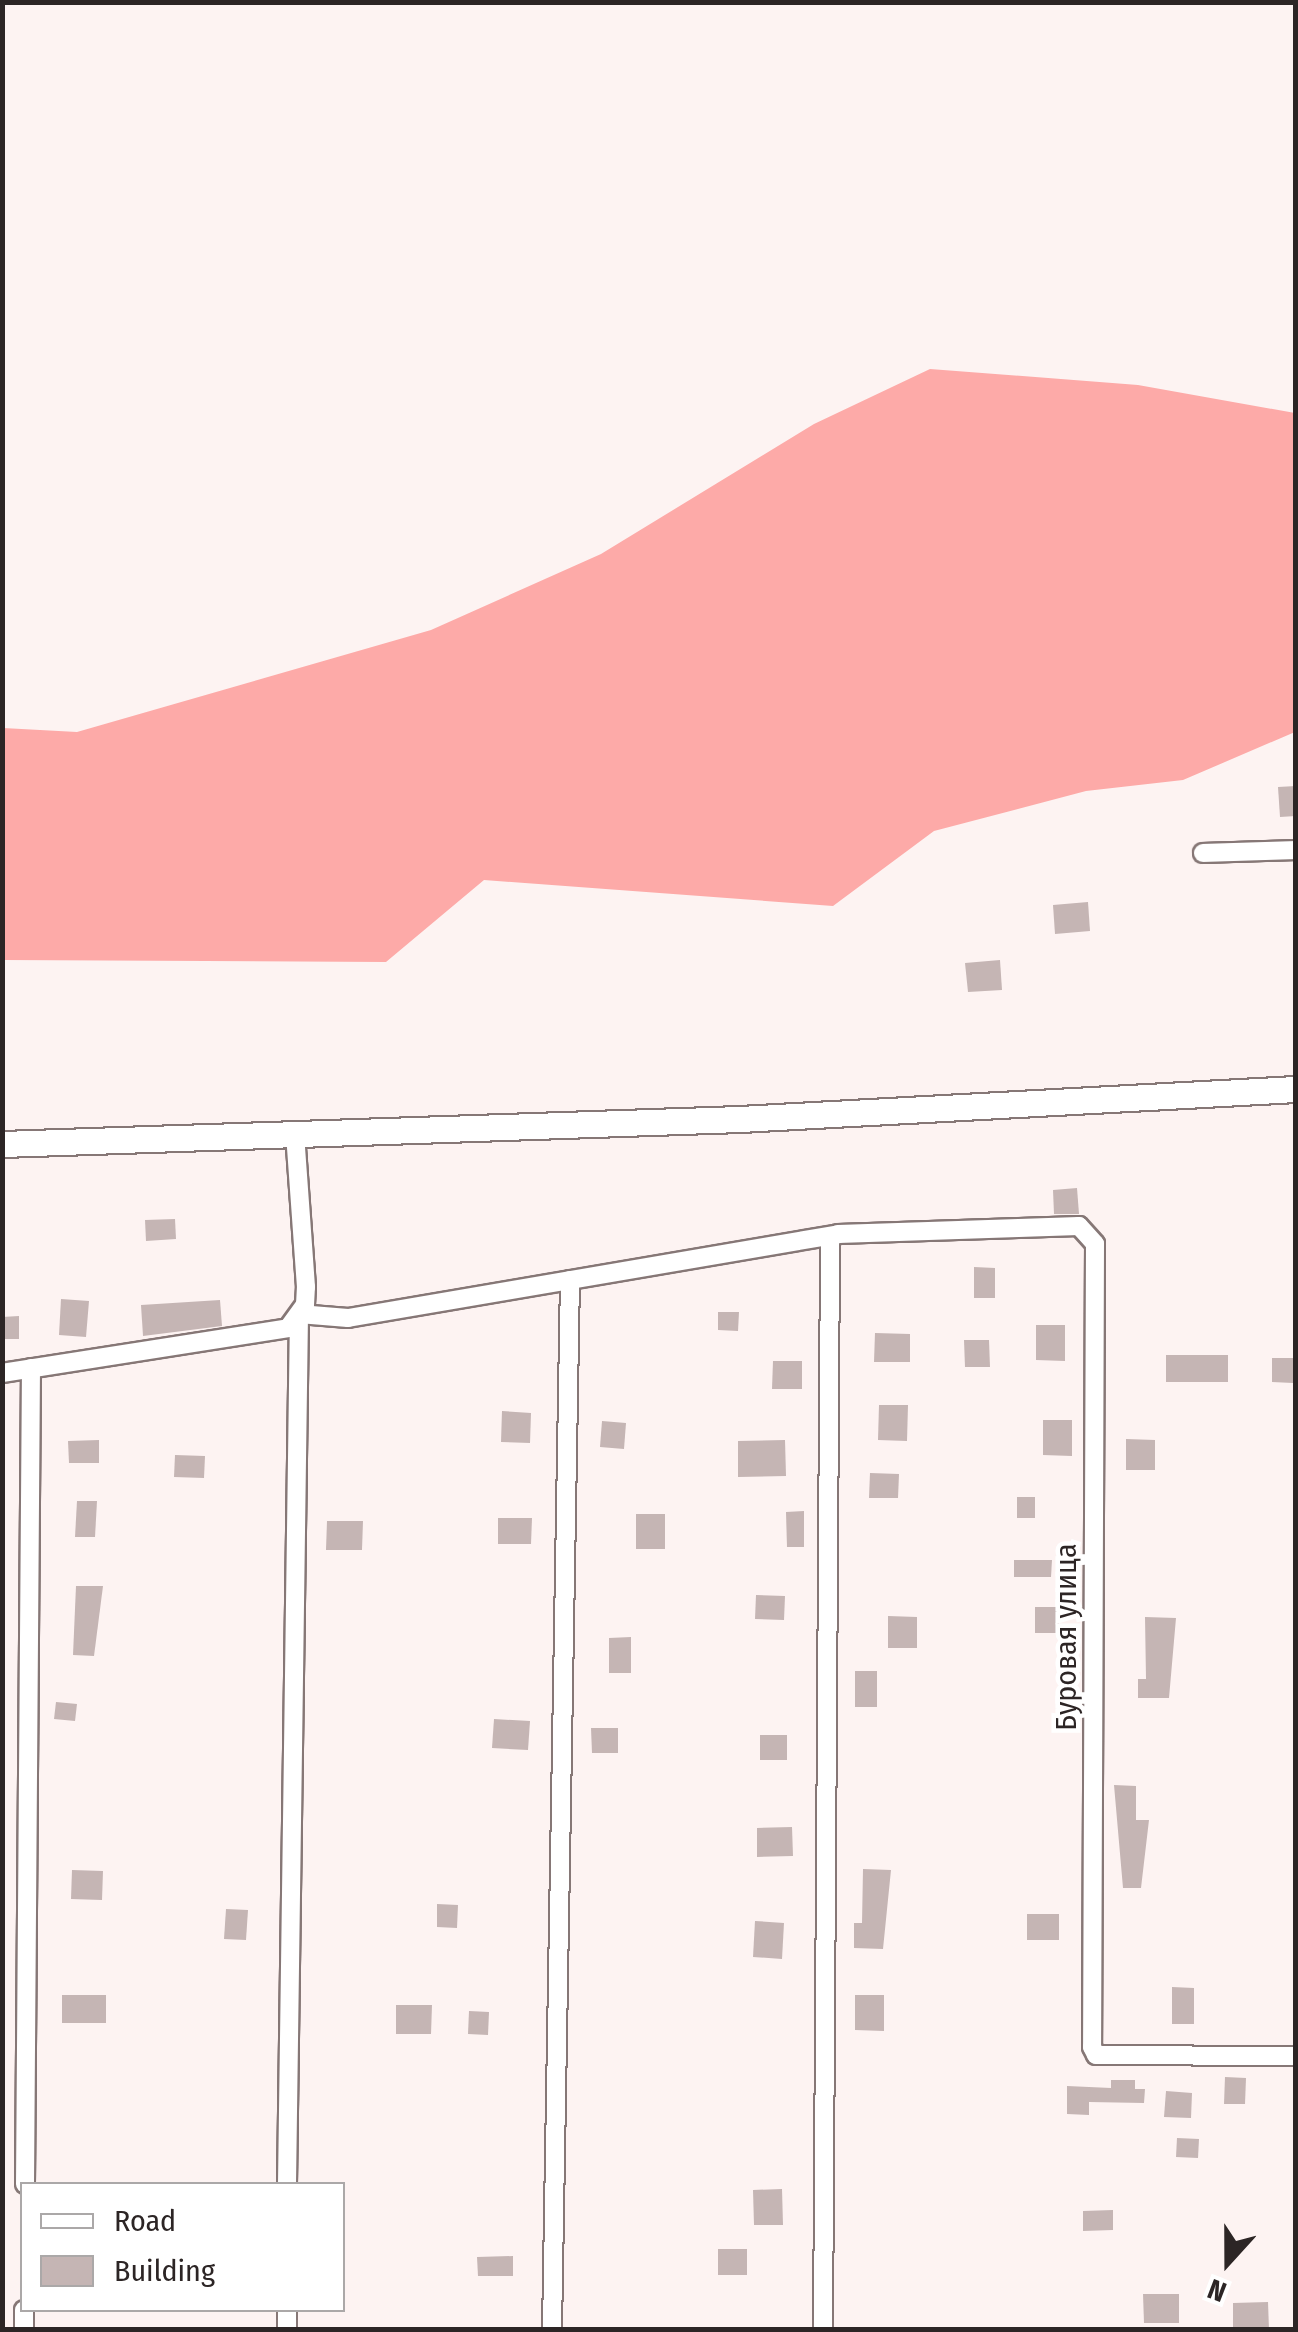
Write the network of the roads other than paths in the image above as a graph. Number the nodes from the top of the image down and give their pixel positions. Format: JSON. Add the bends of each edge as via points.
{"nodes":[{"id":1,"x":1296,"y":850,"type":"edge"},
{"id":2,"x":1203,"y":853,"type":"dead end"},
{"id":3,"x":1296,"y":1089,"type":"edge"},
{"id":4,"x":296,"y":1135,"type":"junction"},
{"id":5,"x":2,"y":1144,"type":"edge"},
{"id":6,"x":830,"y":1238,"type":"junction"},
{"id":7,"x":570,"y":1280,"type":"junction"},
{"id":8,"x":299,"y":1314,"type":"junction"},
{"id":9,"x":31,"y":1368,"type":"junction"},
{"id":10,"x":2,"y":1374,"type":"edge"},
{"id":11,"x":1296,"y":2056,"type":"edge"},
{"id":12,"x":24,"y":2182,"type":"edge"},
{"id":13,"x":288,"y":2182,"type":"edge"},
{"id":14,"x":552,"y":2330,"type":"edge"},
{"id":15,"x":823,"y":2330,"type":"edge"}],
"edges":[{"from":1,"to":2,"type":"street"},
{"from":3,"to":4,"type":"main road"},
{"from":4,"to":5,"type":"main road"},
{"from":4,"to":8,"type":"street","via":[[306,1287]]},
{"from":6,"to":7,"type":"street"},
{"from":6,"to":11,"type":"street","name":"Буровая улица","via":[[1078,1226],[1095,1244],[1096,2055]]},
{"from":6,"to":15,"type":"street"},
{"from":7,"to":8,"type":"street","via":[[348,1318]]},
{"from":7,"to":14,"type":"street"},
{"from":8,"to":9,"type":"street","via":[[273,1333]]},
{"from":8,"to":13,"type":"street"},
{"from":9,"to":10,"type":"street"},
{"from":9,"to":12,"type":"street"}]}
